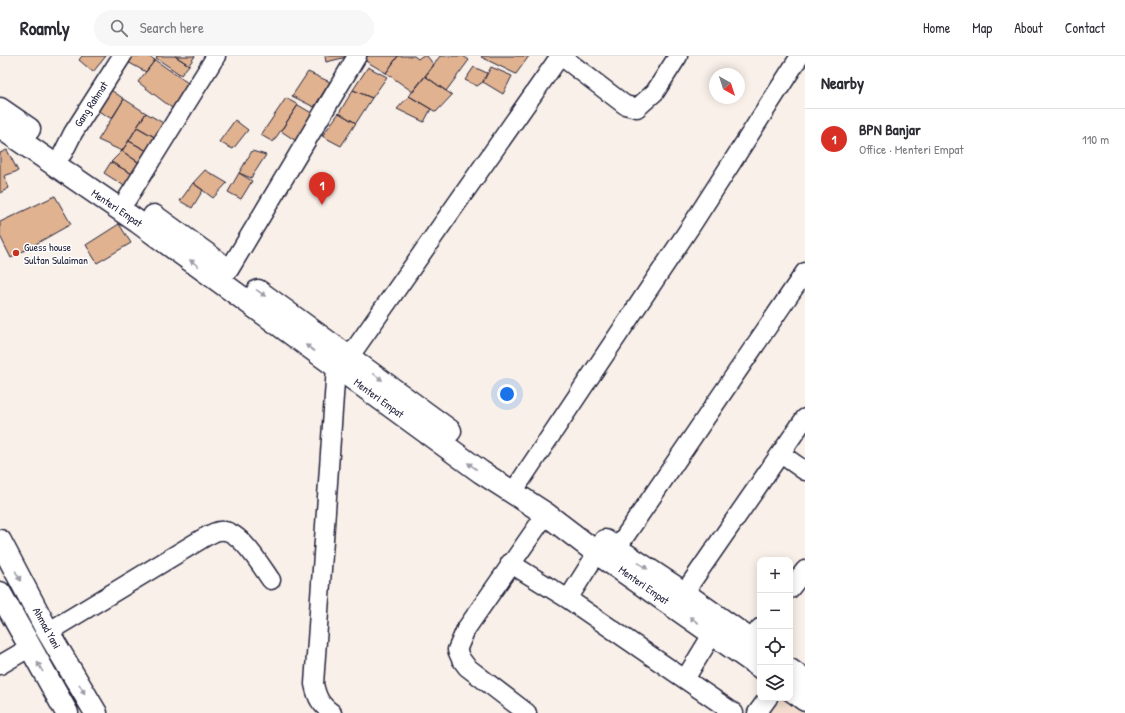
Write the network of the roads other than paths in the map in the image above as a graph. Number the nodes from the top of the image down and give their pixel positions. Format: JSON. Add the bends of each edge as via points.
{"nodes":[{"id":1,"x":122,"y":56,"type":"edge"},
{"id":2,"x":216,"y":56,"type":"edge"},
{"id":3,"x":357,"y":56,"type":"edge"},
{"id":4,"x":560,"y":56,"type":"edge"},
{"id":5,"x":678,"y":56,"type":"edge"},
{"id":6,"x":800,"y":56,"type":"edge"},
{"id":7,"x":0,"y":109,"type":"edge"},
{"id":8,"x":0,"y":127,"type":"edge"},
{"id":9,"x":59,"y":159,"type":"junction"},
{"id":10,"x":123,"y":204,"type":"junction"},
{"id":11,"x":805,"y":272,"type":"edge"},
{"id":12,"x":224,"y":276,"type":"junction"},
{"id":13,"x":343,"y":362,"type":"junction"},
{"id":14,"x":805,"y":418,"type":"edge"},
{"id":15,"x":781,"y":454,"type":"junction"},
{"id":16,"x":805,"y":471,"type":"edge"},
{"id":17,"x":516,"y":487,"type":"junction"},
{"id":18,"x":546,"y":514,"type":"junction"},
{"id":19,"x":0,"y":542,"type":"edge"},
{"id":20,"x":607,"y":554,"type":"junction"},
{"id":21,"x":510,"y":563,"type":"junction"},
{"id":22,"x":805,"y":570,"type":"edge"},
{"id":23,"x":271,"y":580,"type":"dead end"},
{"id":24,"x":793,"y":585,"type":"edge"},
{"id":25,"x":0,"y":593,"type":"edge"},
{"id":26,"x":568,"y":599,"type":"junction"},
{"id":27,"x":679,"y":599,"type":"junction"},
{"id":28,"x":48,"y":632,"type":"junction"},
{"id":29,"x":713,"y":633,"type":"junction"},
{"id":30,"x":757,"y":638,"type":"edge"},
{"id":31,"x":29,"y":648,"type":"junction"},
{"id":32,"x":0,"y":665,"type":"edge"},
{"id":33,"x":757,"y":665,"type":"edge"},
{"id":34,"x":793,"y":675,"type":"edge"},
{"id":35,"x":685,"y":679,"type":"junction"},
{"id":36,"x":801,"y":690,"type":"edge"},
{"id":37,"x":766,"y":701,"type":"edge"},
{"id":38,"x":67,"y":713,"type":"edge"},
{"id":39,"x":96,"y":713,"type":"edge"},
{"id":40,"x":332,"y":713,"type":"edge"},
{"id":41,"x":527,"y":713,"type":"edge"},
{"id":42,"x":734,"y":713,"type":"edge"},
{"id":43,"x":757,"y":713,"type":"edge"}],
"edges":[{"from":1,"to":9,"type":"street","name":"Gang Rahmat"},
{"from":2,"to":10,"type":"street"},
{"from":3,"to":12,"type":"street"},
{"from":4,"to":5,"type":"street","via":[[625,106],[637,108],[655,92]]},
{"from":4,"to":13,"type":"street"},
{"from":6,"to":17,"type":"street","via":[[693,223]]},
{"from":7,"to":9,"type":"main road","name":"Menteri Empat"},
{"from":8,"to":9,"type":"main road","name":"Menteri Empat"},
{"from":9,"to":10,"type":"main road","name":"Menteri Empat"},
{"from":10,"to":12,"type":"main road","name":"Menteri Empat","via":[[191,241]]},
{"from":11,"to":20,"type":"street"},
{"from":12,"to":13,"type":"main road","name":"Menteri Empat"},
{"from":13,"to":17,"type":"main road","name":"Menteri Empat"},
{"from":13,"to":40,"type":"street","via":[[314,684],[322,706]]},
{"from":14,"to":15,"type":"street"},
{"from":15,"to":16,"type":"street"},
{"from":15,"to":27,"type":"street"},
{"from":17,"to":18,"type":"main road","name":"Menteri Empat"},
{"from":17,"to":20,"type":"main road","name":"Menteri Empat"},
{"from":18,"to":20,"type":"main road","name":"Menteri Empat"},
{"from":18,"to":21,"type":"street"},
{"from":19,"to":28,"type":"main road","name":"Ahmad Yani","one_way":true},
{"from":20,"to":26,"type":"street"},
{"from":20,"to":27,"type":"main road","name":"Menteri Empat"},
{"from":21,"to":26,"type":"street"},
{"from":21,"to":41,"type":"street","via":[[466,629],[457,650],[467,667]]},
{"from":22,"to":24,"type":"street"},
{"from":23,"to":28,"type":"street","via":[[240,539],[231,532],[219,531]]},
{"from":25,"to":31,"type":"main road"},
{"from":26,"to":35,"type":"street"},
{"from":29,"to":27,"type":"main road","name":"Menteri Empat","one_way":true},
{"from":27,"to":30,"type":"main road","name":"Menteri Empat"},
{"from":28,"to":39,"type":"main road","name":"Ahmad Yani","one_way":true},
{"from":29,"to":33,"type":"main road","name":"Menteri Empat"},
{"from":29,"to":35,"type":"street"},
{"from":31,"to":32,"type":"street"},
{"from":38,"to":31,"type":"main road","one_way":true},
{"from":34,"to":36,"type":"main road"},
{"from":35,"to":42,"type":"street"},
{"from":37,"to":43,"type":"street"}]}
